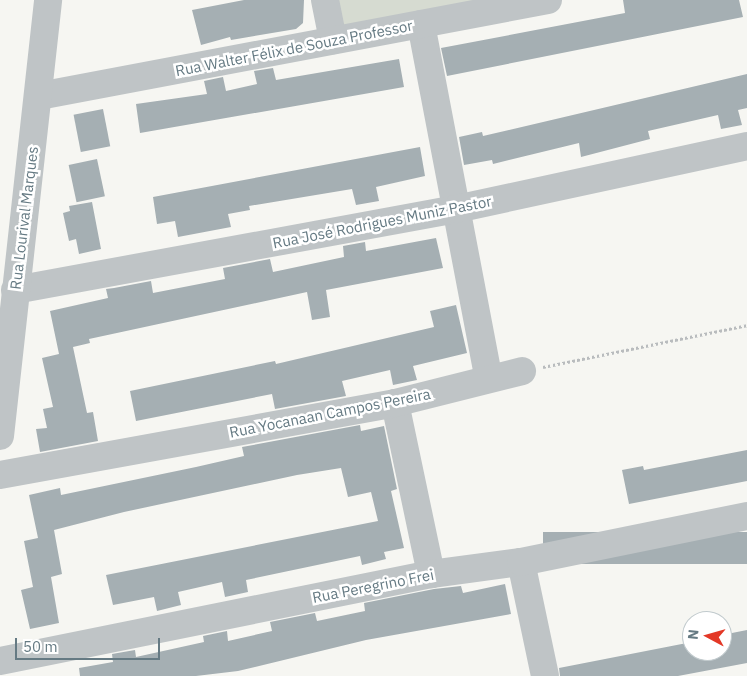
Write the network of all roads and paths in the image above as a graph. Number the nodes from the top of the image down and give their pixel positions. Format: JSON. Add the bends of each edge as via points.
{"nodes":[{"id":1,"x":48,"y":0,"type":"edge"},
{"id":2,"x":325,"y":0,"type":"edge"},
{"id":3,"x":548,"y":0,"type":"edge"},
{"id":4,"x":505,"y":4,"type":"edge"},
{"id":5,"x":421,"y":24,"type":"junction"},
{"id":6,"x":333,"y":40,"type":"junction"},
{"id":7,"x":39,"y":96,"type":"junction"},
{"id":8,"x":747,"y":146,"type":"edge"},
{"id":9,"x":456,"y":209,"type":"junction"},
{"id":10,"x":15,"y":290,"type":"junction"},
{"id":11,"x":747,"y":325,"type":"edge"},
{"id":12,"x":522,"y":371,"type":"joint"},
{"id":13,"x":489,"y":379,"type":"junction"},
{"id":14,"x":395,"y":403,"type":"junction"},
{"id":15,"x":0,"y":436,"type":"edge"},
{"id":16,"x":0,"y":475,"type":"edge"},
{"id":17,"x":747,"y":516,"type":"edge"},
{"id":18,"x":521,"y":562,"type":"junction"},
{"id":19,"x":432,"y":574,"type":"junction"},
{"id":20,"x":0,"y":661,"type":"edge"},
{"id":21,"x":545,"y":676,"type":"edge"}],
"edges":[{"from":1,"to":7,"type":"street","name":"Rua Lourival Marques"},
{"from":2,"to":6,"type":"street"},
{"from":3,"to":4,"type":"street","name":"Rua Walter Félix de Souza Professor"},
{"from":4,"to":5,"type":"street","name":"Rua Walter Félix de Souza Professor"},
{"from":5,"to":6,"type":"street","name":"Rua Walter Félix de Souza Professor"},
{"from":5,"to":9,"type":"street"},
{"from":6,"to":7,"type":"street","name":"Rua Walter Félix de Souza Professor"},
{"from":7,"to":10,"type":"street","name":"Rua Lourival Marques"},
{"from":8,"to":9,"type":"street","name":"Rua José Rodrigues Muniz Pastor"},
{"from":9,"to":10,"type":"street","name":"Rua José Rodrigues Muniz Pastor"},
{"from":9,"to":13,"type":"street"},
{"from":10,"to":15,"type":"street","name":"Rua Lourival Marques"},
{"from":11,"to":12,"type":"path"},
{"from":12,"to":13,"type":"street","name":"Rua Yocanaan Campos Pereira"},
{"from":13,"to":14,"type":"street","name":"Rua Yocanaan Campos Pereira"},
{"from":14,"to":16,"type":"street","name":"Rua Yocanaan Campos Pereira"},
{"from":14,"to":19,"type":"street"},
{"from":17,"to":18,"type":"street","name":"Rua Peregrino Frei"},
{"from":18,"to":19,"type":"street","name":"Rua Peregrino Frei"},
{"from":18,"to":21,"type":"street"},
{"from":19,"to":20,"type":"street","name":"Rua Peregrino Frei"}]}
